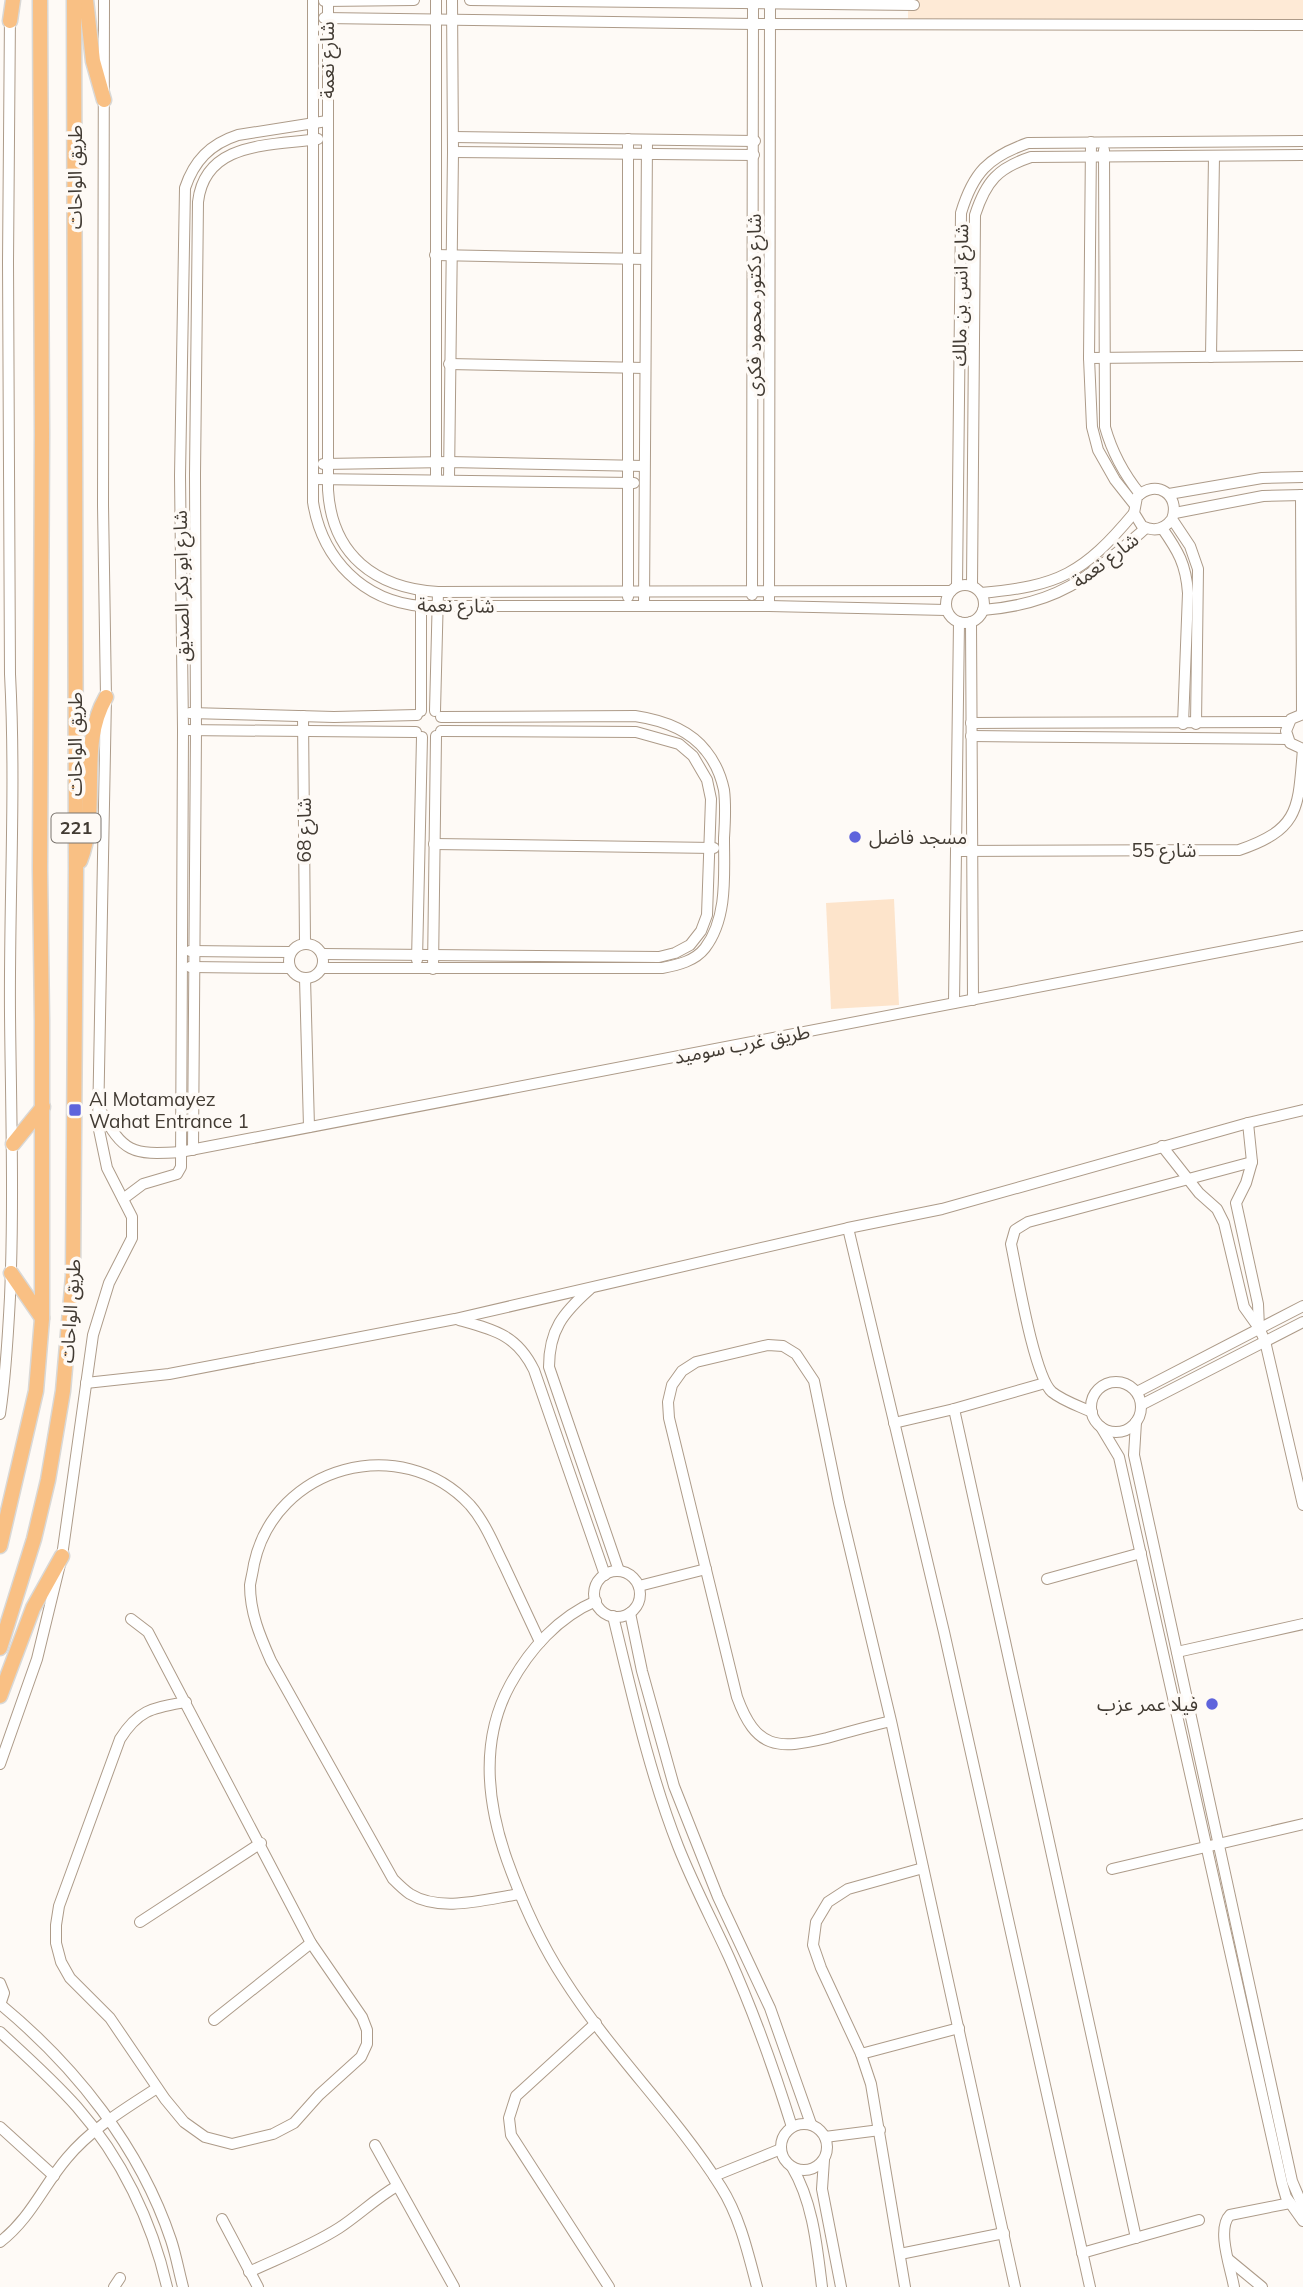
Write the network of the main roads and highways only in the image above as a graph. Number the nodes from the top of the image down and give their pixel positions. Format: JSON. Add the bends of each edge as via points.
{"nodes":[{"id":1,"x":12,"y":0,"type":"edge"},
{"id":2,"x":40,"y":0,"type":"edge"},
{"id":3,"x":74,"y":0,"type":"edge"},
{"id":4,"x":86,"y":0,"type":"edge"},
{"id":5,"x":10,"y":21,"type":"road end"},
{"id":6,"x":104,"y":100,"type":"road end"},
{"id":7,"x":106,"y":696,"type":"road end"},
{"id":8,"x":76,"y":868,"type":"junction"},
{"id":9,"x":43,"y":1107,"type":"junction"},
{"id":10,"x":13,"y":1144,"type":"road end"},
{"id":11,"x":11,"y":1273,"type":"road end"},
{"id":12,"x":42,"y":1319,"type":"junction"},
{"id":13,"x":0,"y":1546,"type":"edge"},
{"id":14,"x":62,"y":1556,"type":"road end"},
{"id":15,"x":0,"y":1648,"type":"edge"},
{"id":16,"x":0,"y":1696,"type":"edge"}],
"edges":[{"from":1,"to":5,"type":"highway"},
{"from":2,"to":9,"type":"highway","name":"طريق الواحات","number":"221"},
{"from":3,"to":8,"type":"highway","name":"طريق الواحات","number":"221"},
{"from":4,"to":6,"type":"highway","via":[[93,61]]},
{"from":7,"to":8,"type":"highway","via":[[91,736],[89,825]]},
{"from":8,"to":15,"type":"highway","name":"طريق الواحات","number":"221","via":[[74,1240],[68,1347],[48,1480]]},
{"from":9,"to":10,"type":"highway"},
{"from":9,"to":12,"type":"highway","name":"طريق الواحات","number":"221"},
{"from":11,"to":12,"type":"highway"},
{"from":12,"to":13,"type":"highway","name":"طريق الواحات","number":"221","via":[[36,1391]]},
{"from":14,"to":16,"type":"highway","via":[[33,1608]]}]}
